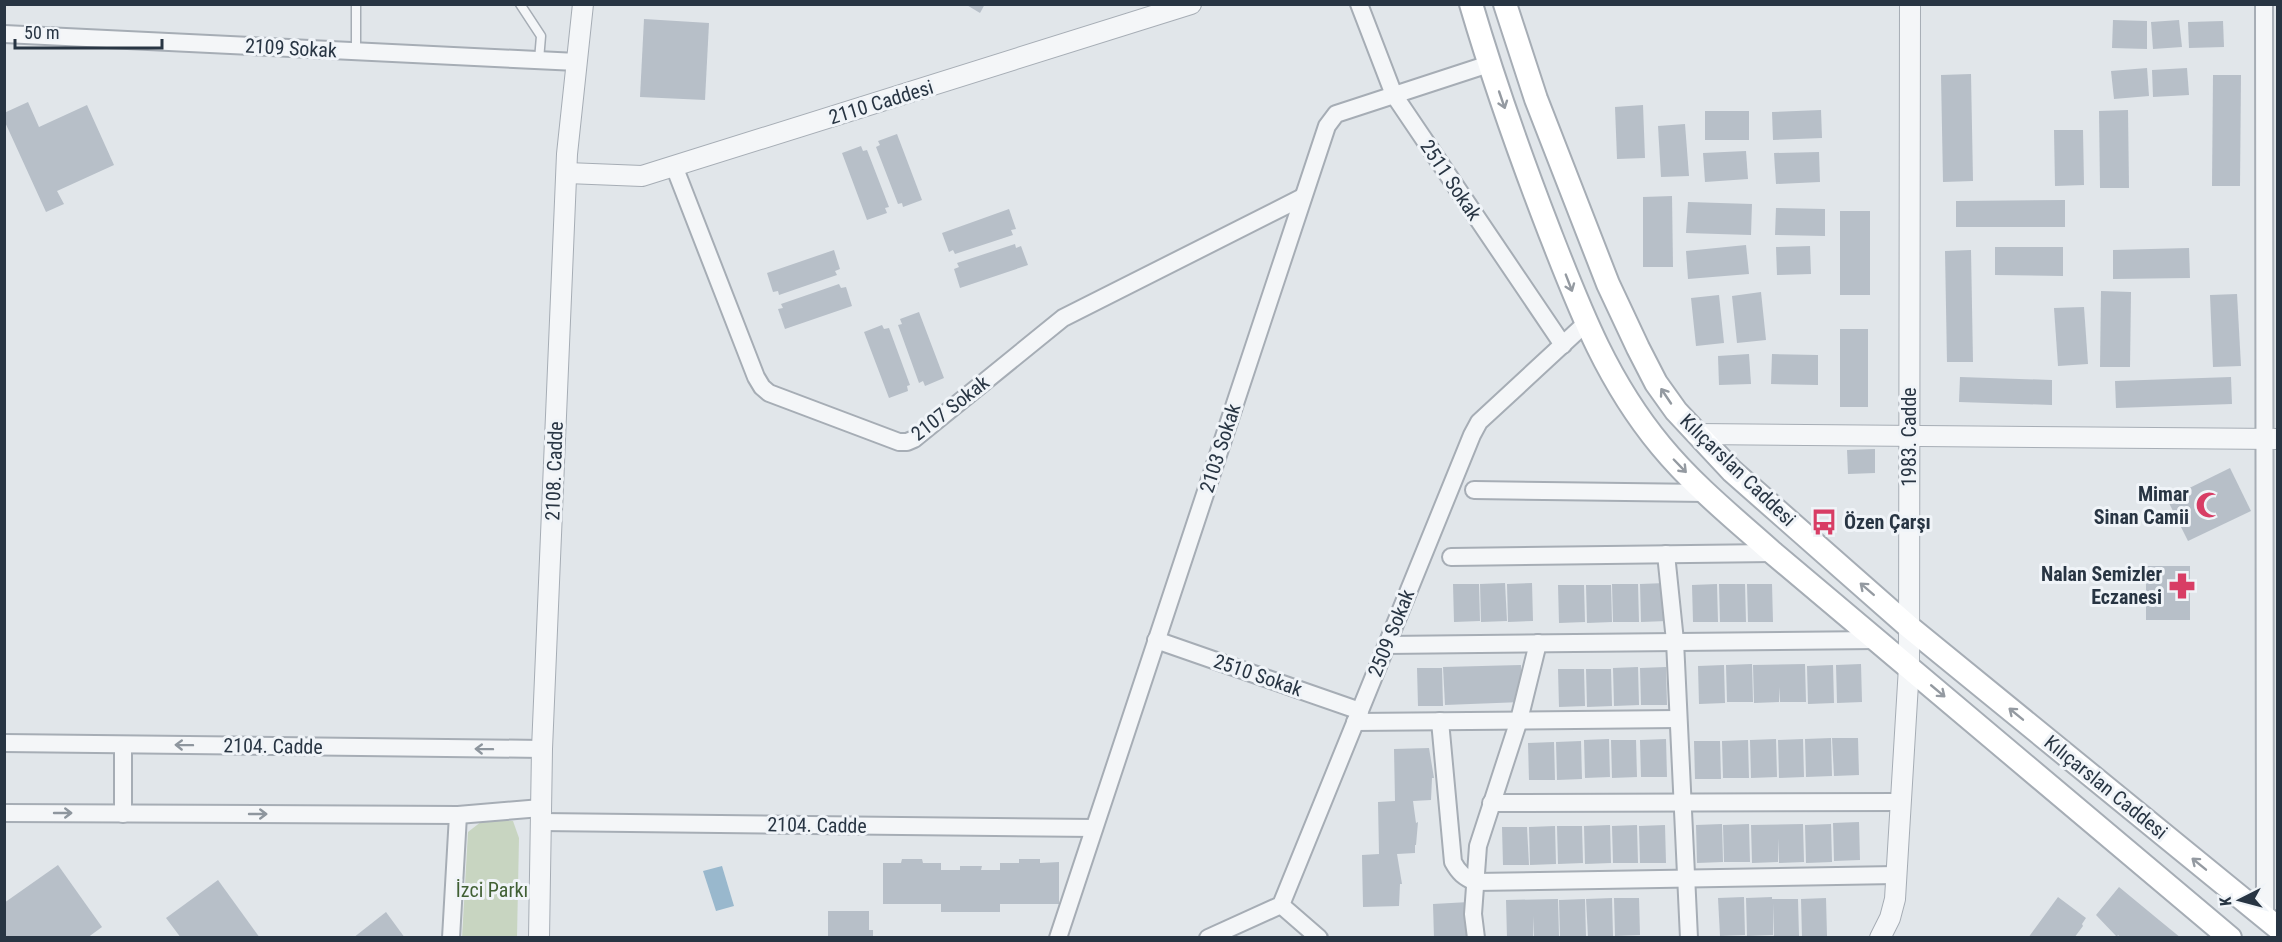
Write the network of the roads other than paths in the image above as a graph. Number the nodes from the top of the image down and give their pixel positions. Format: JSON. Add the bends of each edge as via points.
{"nodes":[{"id":1,"x":356,"y":4,"type":"edge"},
{"id":2,"x":520,"y":4,"type":"edge"},
{"id":3,"x":583,"y":4,"type":"edge"},
{"id":4,"x":1191,"y":4,"type":"edge"},
{"id":5,"x":1359,"y":4,"type":"edge"},
{"id":6,"x":1471,"y":4,"type":"edge"},
{"id":7,"x":1910,"y":4,"type":"edge"},
{"id":8,"x":2264,"y":4,"type":"edge"},
{"id":9,"x":1509,"y":9,"type":"edge"},
{"id":10,"x":4,"y":34,"type":"edge"},
{"id":11,"x":356,"y":51,"type":"junction"},
{"id":12,"x":539,"y":60,"type":"junction"},
{"id":13,"x":577,"y":62,"type":"junction"},
{"id":14,"x":1489,"y":64,"type":"junction"},
{"id":15,"x":1394,"y":95,"type":"junction"},
{"id":16,"x":674,"y":166,"type":"junction"},
{"id":17,"x":567,"y":172,"type":"junction"},
{"id":18,"x":1304,"y":197,"type":"junction"},
{"id":19,"x":1585,"y":324,"type":"junction"},
{"id":20,"x":1563,"y":345,"type":"junction"},
{"id":21,"x":1696,"y":434,"type":"junction"},
{"id":22,"x":1909,"y":436,"type":"junction"},
{"id":23,"x":2271,"y":439,"type":"edge"},
{"id":24,"x":1474,"y":490,"type":"dead end"},
{"id":25,"x":1706,"y":493,"type":"junction"},
{"id":26,"x":1773,"y":553,"type":"junction"},
{"id":27,"x":1666,"y":554,"type":"junction"},
{"id":28,"x":1451,"y":557,"type":"dead end"},
{"id":29,"x":1908,"y":626,"type":"junction"},
{"id":30,"x":1156,"y":640,"type":"junction"},
{"id":31,"x":1675,"y":640,"type":"junction"},
{"id":32,"x":1875,"y":640,"type":"junction"},
{"id":33,"x":1538,"y":643,"type":"junction"},
{"id":34,"x":1386,"y":645,"type":"junction"},
{"id":35,"x":1909,"y":667,"type":"junction"},
{"id":36,"x":1358,"y":716,"type":"junction"},
{"id":37,"x":1678,"y":719,"type":"junction"},
{"id":38,"x":1519,"y":720,"type":"junction"},
{"id":39,"x":1440,"y":721,"type":"junction"},
{"id":40,"x":4,"y":743,"type":"edge"},
{"id":41,"x":123,"y":745,"type":"junction"},
{"id":42,"x":542,"y":749,"type":"junction"},
{"id":43,"x":1682,"y":802,"type":"junction"},
{"id":44,"x":1901,"y":802,"type":"junction"},
{"id":45,"x":1491,"y":803,"type":"junction"},
{"id":46,"x":4,"y":813,"type":"edge"},
{"id":47,"x":123,"y":814,"type":"junction"},
{"id":48,"x":458,"y":815,"type":"junction"},
{"id":49,"x":541,"y":815,"type":"junction"},
{"id":50,"x":1094,"y":828,"type":"junction"},
{"id":51,"x":1896,"y":875,"type":"junction"},
{"id":52,"x":1686,"y":879,"type":"junction"},
{"id":53,"x":1475,"y":882,"type":"junction"},
{"id":54,"x":1281,"y":904,"type":"junction"},
{"id":55,"x":2271,"y":923,"type":"edge"},
{"id":56,"x":451,"y":938,"type":"edge"},
{"id":57,"x":538,"y":938,"type":"edge"},
{"id":58,"x":1058,"y":938,"type":"edge"},
{"id":59,"x":1209,"y":938,"type":"edge"},
{"id":60,"x":1319,"y":938,"type":"edge"},
{"id":61,"x":1476,"y":938,"type":"edge"},
{"id":62,"x":1689,"y":938,"type":"edge"},
{"id":63,"x":1880,"y":938,"type":"edge"},
{"id":64,"x":2229,"y":938,"type":"edge"}],
"edges":[{"from":1,"to":11,"type":"lane"},
{"from":2,"to":12,"type":"lane","via":[[541,36]]},
{"from":3,"to":13,"type":"street","name":"2108. Cadde"},
{"from":4,"to":16,"type":"street","name":"2110 Caddesi"},
{"from":5,"to":15,"type":"street","name":"2511 Sokak"},
{"from":6,"to":14,"type":"main road","name":"Kılıçarslan Caddesi"},
{"from":7,"to":22,"type":"street","name":"1983. Cadde"},
{"from":8,"to":23,"type":"street"},
{"from":21,"to":9,"type":"main road","name":"Kılıçarslan Caddesi","one_way":true,"via":[[1656,383],[1608,284],[1540,110]]},
{"from":10,"to":11,"type":"street","name":"2109 Sokak"},
{"from":11,"to":12,"type":"street","name":"2109 Sokak"},
{"from":12,"to":13,"type":"street","name":"2109 Sokak"},
{"from":13,"to":17,"type":"street","name":"2108. Cadde"},
{"from":14,"to":15,"type":"street","name":"2103 Sokak"},
{"from":14,"to":19,"type":"main road","name":"Kılıçarslan Caddesi","one_way":true},
{"from":15,"to":18,"type":"street","name":"2103 Sokak","via":[[1331,119]]},
{"from":15,"to":20,"type":"street","name":"2511 Sokak"},
{"from":16,"to":17,"type":"street","name":"2110 Caddesi","via":[[637,177]]},
{"from":16,"to":18,"type":"street","name":"2107 Sokak","via":[[762,387],[899,442],[914,439],[1063,318]]},
{"from":17,"to":42,"type":"street","name":"2108. Cadde"},
{"from":18,"to":30,"type":"street","name":"2103 Sokak"},
{"from":19,"to":20,"type":"street","name":"2509 Sokak"},
{"from":19,"to":25,"type":"main road","name":"Kılıçarslan Caddesi","one_way":true,"via":[[1635,410],[1661,446]]},
{"from":20,"to":34,"type":"street","name":"2509 Sokak","via":[[1475,428]]},
{"from":21,"to":22,"type":"street"},
{"from":29,"to":21,"type":"main road","name":"Kılıçarslan Caddesi","one_way":true,"via":[[1732,471]]},
{"from":22,"to":23,"type":"street"},
{"from":22,"to":29,"type":"street","name":"1983. Cadde"},
{"from":23,"to":55,"type":"street"},
{"from":24,"to":25,"type":"street"},
{"from":25,"to":26,"type":"main road","name":"Kılıçarslan Caddesi"},
{"from":26,"to":27,"type":"street"},
{"from":26,"to":32,"type":"main road","name":"Kılıçarslan Caddesi"},
{"from":27,"to":28,"type":"street"},
{"from":27,"to":31,"type":"street"},
{"from":29,"to":35,"type":"street","name":"1983. Cadde"},
{"from":55,"to":29,"type":"main road","name":"Kılıçarslan Caddesi","one_way":true},
{"from":30,"to":36,"type":"street","name":"2510 Sokak"},
{"from":30,"to":50,"type":"street","name":"2103 Sokak"},
{"from":31,"to":32,"type":"street"},
{"from":31,"to":33,"type":"street"},
{"from":31,"to":37,"type":"street"},
{"from":32,"to":35,"type":"main road","name":"Kılıçarslan Caddesi"},
{"from":33,"to":34,"type":"street"},
{"from":33,"to":38,"type":"street"},
{"from":34,"to":36,"type":"street","name":"2509 Sokak"},
{"from":35,"to":44,"type":"street","name":"1983. Cadde"},
{"from":35,"to":64,"type":"main road","name":"Kılıçarslan Caddesi","one_way":true},
{"from":36,"to":39,"type":"street","name":"2510 Sokak"},
{"from":36,"to":54,"type":"street","name":"2509 Sokak"},
{"from":37,"to":38,"type":"street","name":"2510 Sokak"},
{"from":37,"to":43,"type":"street"},
{"from":38,"to":39,"type":"street","name":"2510 Sokak"},
{"from":38,"to":45,"type":"street"},
{"from":39,"to":53,"type":"street","via":[[1453,862],[1464,878]]},
{"from":40,"to":41,"type":"street","name":"2104. Cadde"},
{"from":42,"to":41,"type":"street","name":"2104. Cadde","one_way":true},
{"from":41,"to":47,"type":"street"},
{"from":42,"to":49,"type":"street","name":"2108. Cadde"},
{"from":43,"to":44,"type":"street"},
{"from":43,"to":45,"type":"street"},
{"from":43,"to":52,"type":"street"},
{"from":44,"to":51,"type":"street","name":"1983. Cadde"},
{"from":45,"to":53,"type":"street","via":[[1478,846]]},
{"from":46,"to":47,"type":"street","name":"2104. Cadde","one_way":true},
{"from":47,"to":48,"type":"street","name":"2104. Cadde","one_way":true},
{"from":48,"to":49,"type":"street","name":"2104. Cadde"},
{"from":48,"to":56,"type":"street"},
{"from":49,"to":50,"type":"street","name":"2104. Cadde"},
{"from":49,"to":57,"type":"street","name":"2108. Cadde"},
{"from":50,"to":58,"type":"street","name":"2103 Sokak"},
{"from":51,"to":52,"type":"street"},
{"from":51,"to":63,"type":"street","name":"1983. Cadde","via":[[1895,899]]},
{"from":52,"to":53,"type":"street"},
{"from":52,"to":62,"type":"street"},
{"from":53,"to":61,"type":"street"},
{"from":54,"to":59,"type":"street"},
{"from":54,"to":60,"type":"street"}]}
